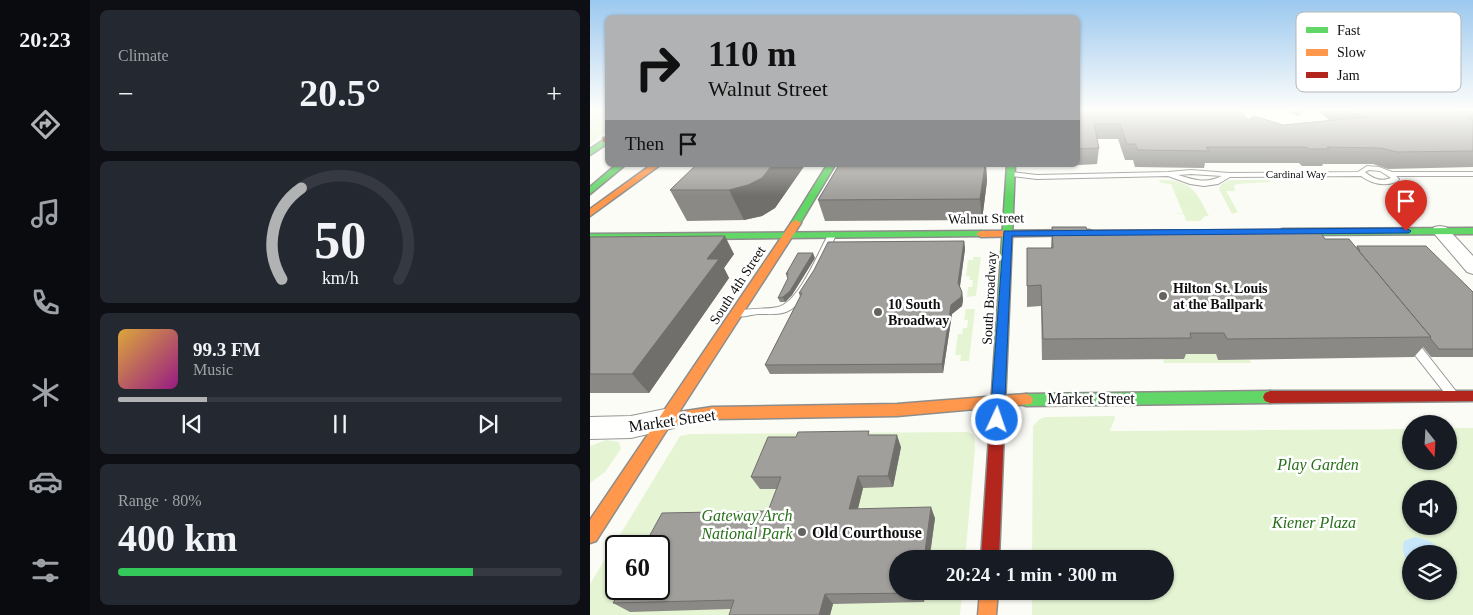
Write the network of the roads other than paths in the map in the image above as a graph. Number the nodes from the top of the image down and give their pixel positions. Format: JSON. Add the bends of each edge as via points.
{"nodes":[{"id":1,"x":605,"y":141,"type":"edge"},
{"id":2,"x":590,"y":153,"type":"edge"},
{"id":3,"x":605,"y":164,"type":"edge"},
{"id":4,"x":620,"y":167,"type":"edge"},
{"id":5,"x":653,"y":167,"type":"edge"},
{"id":6,"x":830,"y":167,"type":"edge"},
{"id":7,"x":1011,"y":170,"type":"edge"},
{"id":8,"x":1168,"y":174,"type":"junction"},
{"id":9,"x":1229,"y":174,"type":"junction"},
{"id":10,"x":1362,"y":174,"type":"junction"},
{"id":11,"x":1392,"y":174,"type":"junction"},
{"id":12,"x":1473,"y":174,"type":"edge"},
{"id":13,"x":590,"y":176,"type":"edge"},
{"id":14,"x":590,"y":191,"type":"edge"},
{"id":15,"x":610,"y":199,"type":"junction"},
{"id":16,"x":590,"y":213,"type":"edge"},
{"id":17,"x":1440,"y":231,"type":"junction"},
{"id":18,"x":1473,"y":231,"type":"edge"},
{"id":19,"x":1102,"y":232,"type":"edge"},
{"id":20,"x":1267,"y":232,"type":"edge"},
{"id":21,"x":1323,"y":232,"type":"junction"},
{"id":22,"x":1008,"y":233,"type":"junction"},
{"id":23,"x":788,"y":235,"type":"junction"},
{"id":24,"x":832,"y":235,"type":"junction"},
{"id":25,"x":590,"y":237,"type":"edge"},
{"id":26,"x":646,"y":237,"type":"junction"},
{"id":27,"x":1334,"y":246,"type":"edge"},
{"id":28,"x":1473,"y":268,"type":"edge"},
{"id":29,"x":734,"y":318,"type":"junction"},
{"id":30,"x":1405,"y":335,"type":"edge"},
{"id":31,"x":1454,"y":396,"type":"junction"},
{"id":32,"x":1473,"y":396,"type":"edge"},
{"id":33,"x":998,"y":402,"type":"junction"},
{"id":34,"x":666,"y":420,"type":"junction"},
{"id":35,"x":590,"y":428,"type":"edge"},
{"id":36,"x":590,"y":535,"type":"edge"},
{"id":37,"x":990,"y":550,"type":"edge"},
{"id":38,"x":988,"y":600,"type":"edge"},
{"id":39,"x":987,"y":615,"type":"edge"}],
"edges":[{"from":1,"to":2,"type":"main road"},
{"from":3,"to":13,"type":"main road"},
{"from":4,"to":14,"type":"main road"},
{"from":5,"to":15,"type":"main road"},
{"from":6,"to":23,"type":"main road","name":"South 4th Street"},
{"from":7,"to":8,"type":"lane","name":"Cardinal Way","via":[[1038,176]]},
{"from":7,"to":22,"type":"main road","name":"South Broadway"},
{"from":8,"to":9,"type":"lane","name":"Cardinal Way"},
{"from":8,"to":9,"type":"lane","name":"Cardinal Way","via":[[1192,183],[1214,182]]},
{"from":9,"to":10,"type":"lane","name":"Cardinal Way"},
{"from":10,"to":11,"type":"lane","name":"Cardinal Way","via":[[1363,169],[1372,168]]},
{"from":10,"to":11,"type":"lane","name":"Cardinal Way","via":[[1386,182],[1393,180]]},
{"from":11,"to":12,"type":"lane","name":"Cardinal Way"},
{"from":15,"to":16,"type":"main road"},
{"from":15,"to":26,"type":"main road","via":[[604,207],[603,221],[620,232]]},
{"from":17,"to":18,"type":"main road"},
{"from":17,"to":21,"type":"main road"},
{"from":17,"to":28,"type":"street"},
{"from":19,"to":22,"type":"main road","name":"Walnut Street"},
{"from":20,"to":21,"type":"main road"},
{"from":21,"to":27,"type":"lane"},
{"from":22,"to":24,"type":"main road","name":"Walnut Street"},
{"from":22,"to":33,"type":"main road","name":"South Broadway"},
{"from":23,"to":24,"type":"main road","name":"Walnut Street"},
{"from":23,"to":26,"type":"main road","name":"Walnut Street"},
{"from":23,"to":29,"type":"main road","name":"South 4th Street"},
{"from":24,"to":29,"type":"lane","via":[[794,303],[783,309],[748,311]]},
{"from":25,"to":26,"type":"main road","name":"Walnut Street"},
{"from":29,"to":34,"type":"main road","name":"South 4th Street"},
{"from":30,"to":31,"type":"lane"},
{"from":31,"to":32,"type":"main road","name":"Market Street"},
{"from":31,"to":33,"type":"main road","name":"Market Street","via":[[1058,398]]},
{"from":33,"to":34,"type":"main road","name":"Market Street","via":[[897,410],[712,413]]},
{"from":33,"to":37,"type":"main road","name":"South Broadway"},
{"from":34,"to":35,"type":"street","name":"Market Street","via":[[631,427]]},
{"from":34,"to":36,"type":"main road","name":"South 4th Street"},
{"from":38,"to":39,"type":"main road"}]}
